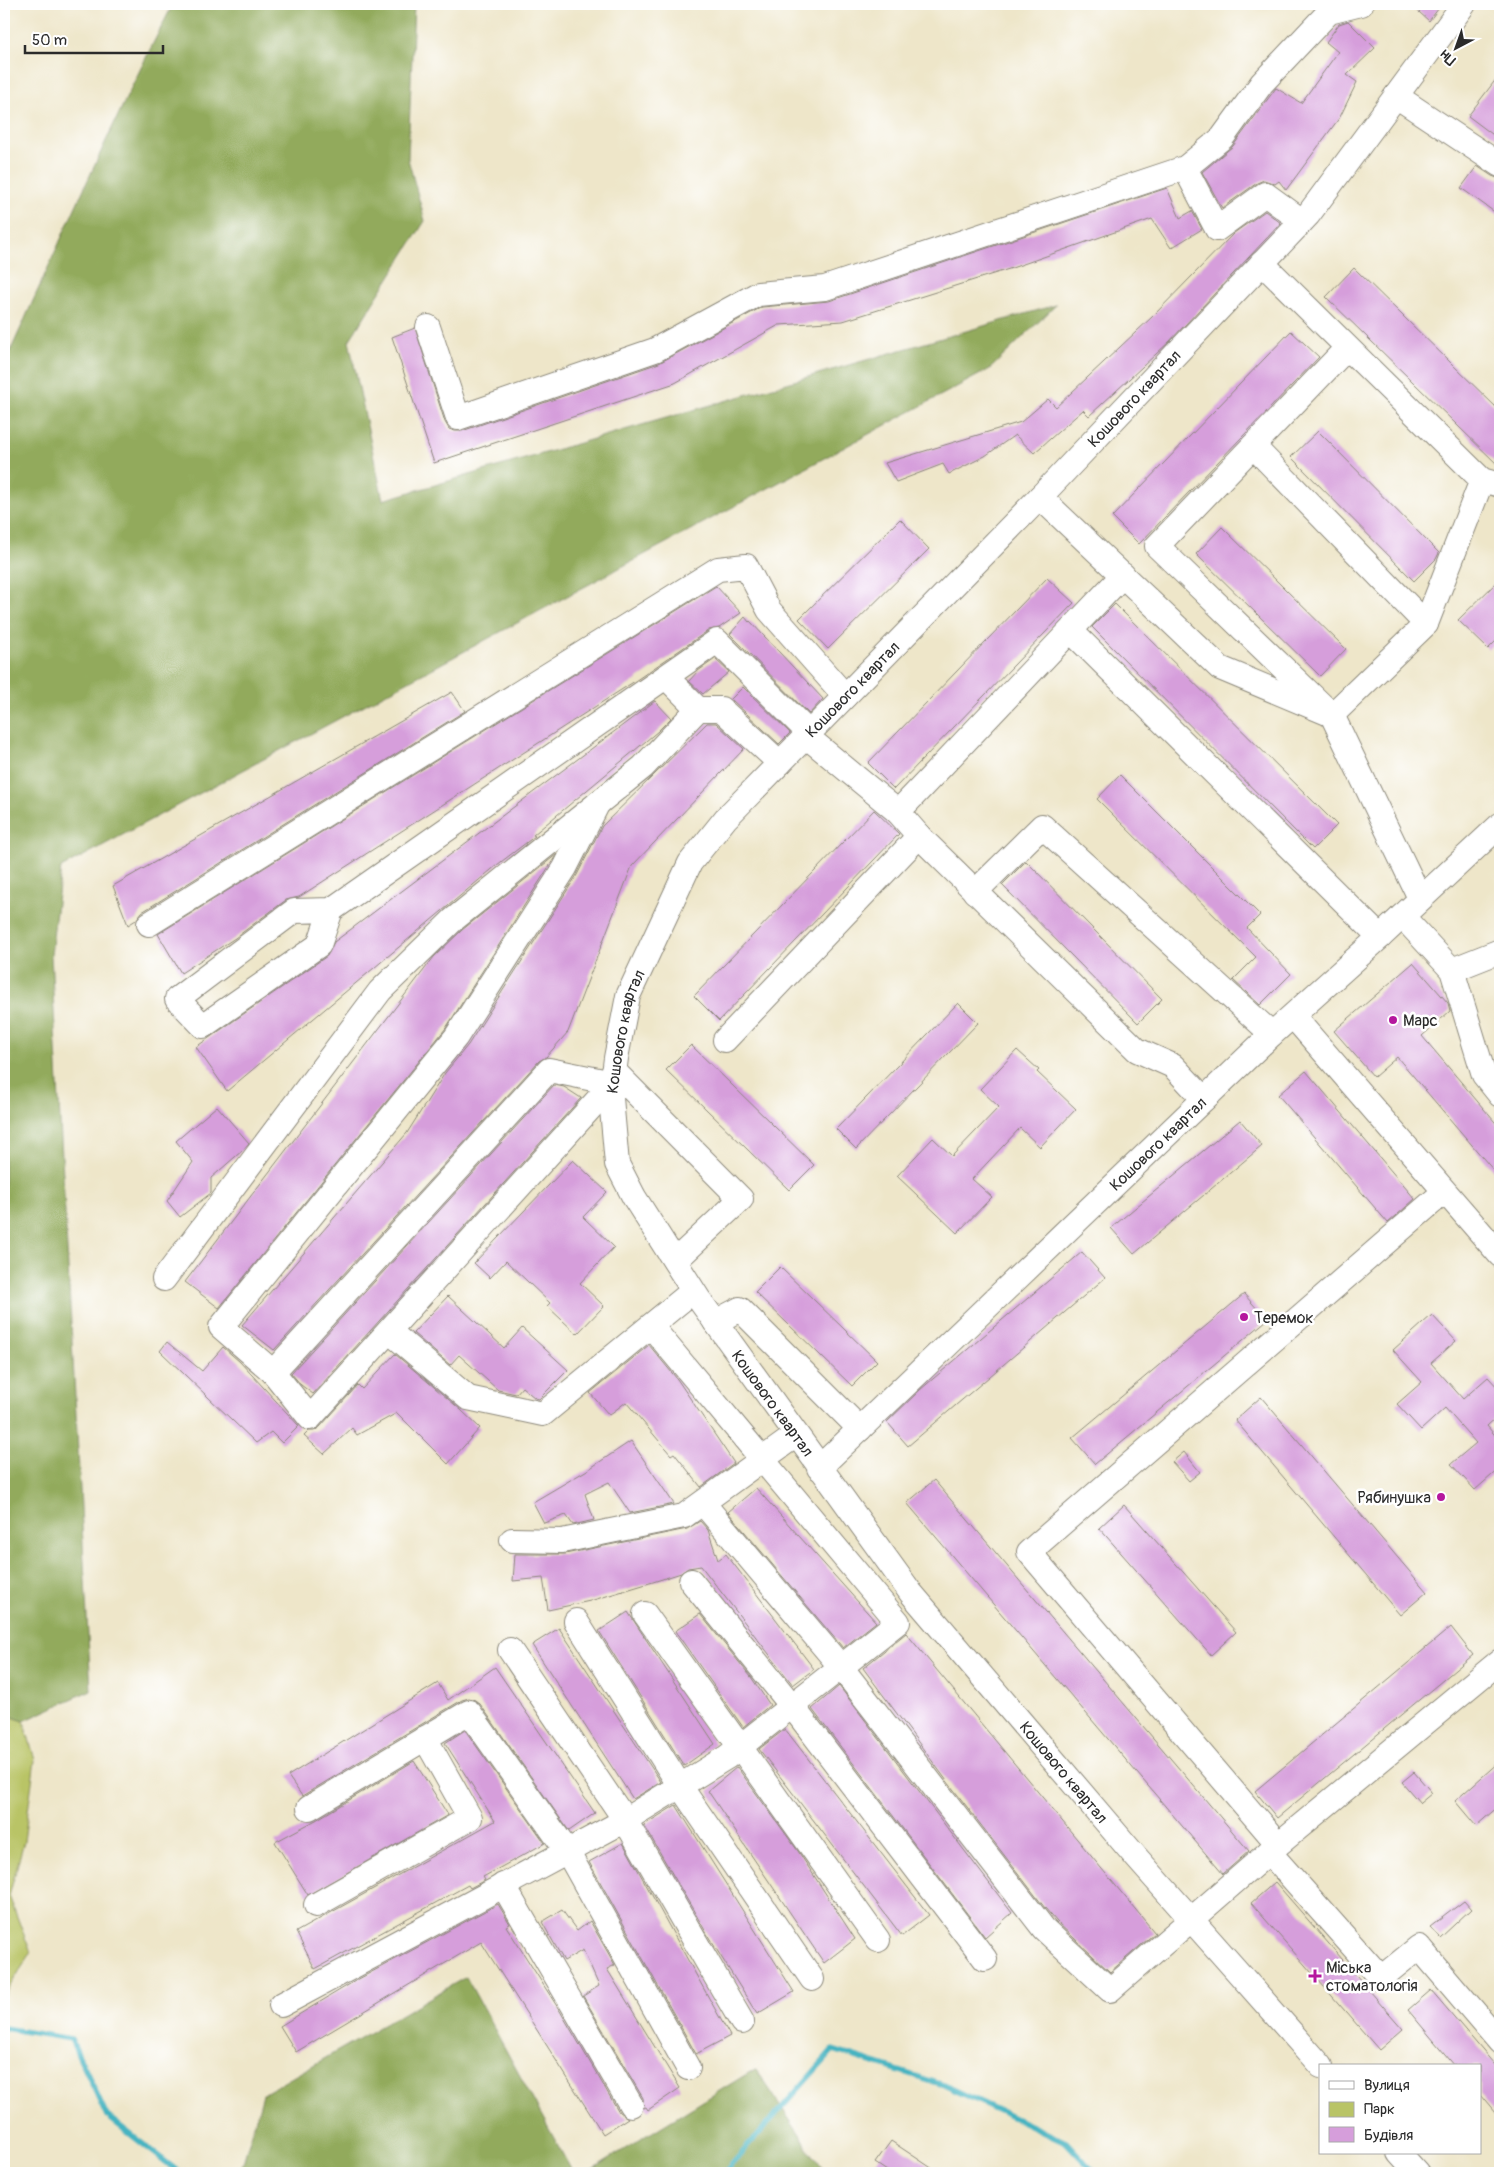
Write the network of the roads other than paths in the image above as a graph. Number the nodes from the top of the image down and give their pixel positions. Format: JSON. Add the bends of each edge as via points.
{"nodes":[{"id":1,"x":1362,"y":4,"type":"edge"},
{"id":2,"x":1464,"y":4,"type":"edge"},
{"id":3,"x":1396,"y":96,"type":"junction"},
{"id":4,"x":1499,"y":161,"type":"edge"},
{"id":5,"x":1185,"y":168,"type":"junction"},
{"id":6,"x":1302,"y":221,"type":"junction"},
{"id":7,"x":1262,"y":263,"type":"junction"},
{"id":8,"x":428,"y":326,"type":"dead end"},
{"id":9,"x":1347,"y":348,"type":"junction"},
{"id":10,"x":1253,"y":446,"type":"junction"},
{"id":11,"x":1491,"y":483,"type":"edge"},
{"id":12,"x":1040,"y":496,"type":"junction"},
{"id":13,"x":1123,"y":575,"type":"junction"},
{"id":14,"x":1426,"y":624,"type":"junction"},
{"id":15,"x":1071,"y":631,"type":"junction"},
{"id":16,"x":666,"y":677,"type":"junction"},
{"id":17,"x":845,"y":696,"type":"junction"},
{"id":18,"x":698,"y":709,"type":"junction"},
{"id":19,"x":1332,"y":715,"type":"junction"},
{"id":20,"x":808,"y":734,"type":"junction"},
{"id":21,"x":780,"y":763,"type":"junction"},
{"id":22,"x":598,"y":803,"type":"junction"},
{"id":23,"x":898,"y":812,"type":"junction"},
{"id":24,"x":1500,"y":825,"type":"edge"},
{"id":25,"x":919,"y":836,"type":"junction"},
{"id":26,"x":975,"y":892,"type":"junction"},
{"id":27,"x":1420,"y":898,"type":"junction"},
{"id":28,"x":331,"y":910,"type":"junction"},
{"id":29,"x":1402,"y":916,"type":"junction"},
{"id":30,"x":150,"y":924,"type":"dead end"},
{"id":31,"x":1380,"y":937,"type":"junction"},
{"id":32,"x":1500,"y":951,"type":"edge"},
{"id":33,"x":1452,"y":970,"type":"junction"},
{"id":34,"x":1293,"y":1016,"type":"junction"},
{"id":35,"x":1272,"y":1034,"type":"junction"},
{"id":36,"x":726,"y":1040,"type":"dead end"},
{"id":37,"x":614,"y":1077,"type":"junction"},
{"id":38,"x":1500,"y":1096,"type":"edge"},
{"id":39,"x":1204,"y":1099,"type":"junction"},
{"id":40,"x":1444,"y":1192,"type":"junction"},
{"id":41,"x":1500,"y":1255,"type":"edge"},
{"id":42,"x":674,"y":1261,"type":"junction"},
{"id":43,"x":164,"y":1279,"type":"dead end"},
{"id":44,"x":693,"y":1291,"type":"junction"},
{"id":45,"x":715,"y":1322,"type":"junction"},
{"id":46,"x":651,"y":1326,"type":"junction"},
{"id":47,"x":389,"y":1330,"type":"junction"},
{"id":48,"x":274,"y":1372,"type":"junction"},
{"id":49,"x":860,"y":1429,"type":"junction"},
{"id":50,"x":796,"y":1435,"type":"junction"},
{"id":51,"x":761,"y":1460,"type":"junction"},
{"id":52,"x":819,"y":1468,"type":"junction"},
{"id":53,"x":703,"y":1502,"type":"junction"},
{"id":54,"x":512,"y":1540,"type":"dead end"},
{"id":55,"x":691,"y":1581,"type":"dead end"},
{"id":56,"x":645,"y":1614,"type":"dead end"},
{"id":57,"x":576,"y":1620,"type":"dead end"},
{"id":58,"x":510,"y":1650,"type":"dead end"},
{"id":59,"x":1500,"y":1661,"type":"edge"},
{"id":60,"x":841,"y":1667,"type":"junction"},
{"id":61,"x":792,"y":1706,"type":"junction"},
{"id":62,"x":425,"y":1738,"type":"junction"},
{"id":63,"x":741,"y":1747,"type":"junction"},
{"id":64,"x":680,"y":1786,"type":"junction"},
{"id":65,"x":310,"y":1808,"type":"dead end"},
{"id":66,"x":625,"y":1820,"type":"junction"},
{"id":67,"x":1273,"y":1848,"type":"junction"},
{"id":68,"x":567,"y":1852,"type":"junction"},
{"id":69,"x":503,"y":1885,"type":"junction"},
{"id":70,"x":316,"y":1905,"type":"dead end"},
{"id":71,"x":1190,"y":1920,"type":"junction"},
{"id":72,"x":878,"y":1940,"type":"dead end"},
{"id":73,"x":985,"y":1959,"type":"dead end"},
{"id":74,"x":812,"y":1979,"type":"dead end"},
{"id":75,"x":281,"y":2005,"type":"dead end"},
{"id":76,"x":742,"y":2022,"type":"dead end"},
{"id":77,"x":1500,"y":2042,"type":"edge"},
{"id":78,"x":1319,"y":2064,"type":"edge"},
{"id":79,"x":688,"y":2068,"type":"dead end"},
{"id":80,"x":631,"y":2105,"type":"dead end"},
{"id":81,"x":1400,"y":2154,"type":"edge"},
{"id":82,"x":1417,"y":2173,"type":"edge"}],
"edges":[{"from":1,"to":5,"type":"street","via":[[1329,12],[1262,83],[1222,138]]},
{"from":2,"to":3,"type":"street","name":"Кошового квартал"},
{"from":3,"to":4,"type":"street"},
{"from":3,"to":6,"type":"street","name":"Кошового квартал"},
{"from":5,"to":6,"type":"street","via":[[1217,229],[1265,194]]},
{"from":5,"to":8,"type":"street","via":[[825,288],[758,294],[655,350],[458,418]]},
{"from":6,"to":7,"type":"street","name":"Кошового квартал"},
{"from":7,"to":9,"type":"street"},
{"from":7,"to":12,"type":"street","name":"Кошового квартал"},
{"from":9,"to":10,"type":"street"},
{"from":9,"to":11,"type":"street"},
{"from":10,"to":14,"type":"street"},
{"from":10,"to":19,"type":"street","via":[[1158,546]]},
{"from":11,"to":14,"type":"street"},
{"from":12,"to":13,"type":"street"},
{"from":12,"to":17,"type":"street","name":"Кошового квартал"},
{"from":13,"to":15,"type":"street"},
{"from":13,"to":19,"type":"street","via":[[1220,668]]},
{"from":14,"to":19,"type":"street"},
{"from":15,"to":23,"type":"street"},
{"from":15,"to":31,"type":"street"},
{"from":16,"to":18,"type":"street"},
{"from":16,"to":20,"type":"street","via":[[717,642]]},
{"from":16,"to":28,"type":"street"},
{"from":17,"to":20,"type":"street","name":"Кошового квартал"},
{"from":17,"to":30,"type":"street","via":[[769,610],[746,566],[718,569]]},
{"from":18,"to":21,"type":"street","via":[[721,709]]},
{"from":18,"to":22,"type":"street","via":[[643,767]]},
{"from":19,"to":27,"type":"street"},
{"from":20,"to":21,"type":"street","name":"Кошового квартал"},
{"from":20,"to":23,"type":"street"},
{"from":21,"to":37,"type":"street","name":"Кошового квартал","via":[[726,818],[690,862],[628,996]]},
{"from":22,"to":43,"type":"street","via":[[453,920],[380,991]]},
{"from":22,"to":48,"type":"street","via":[[565,868],[456,1037],[221,1327]]},
{"from":23,"to":25,"type":"street"},
{"from":24,"to":27,"type":"street","name":"Кошового квартал"},
{"from":25,"to":26,"type":"street"},
{"from":25,"to":36,"type":"street"},
{"from":26,"to":35,"type":"street","via":[[1042,826]]},
{"from":26,"to":39,"type":"street","via":[[1137,1050],[1173,1066]]},
{"from":27,"to":29,"type":"street","name":"Кошового квартал"},
{"from":28,"to":28,"type":"street","via":[[294,911],[178,999],[202,1026],[319,945]]},
{"from":29,"to":31,"type":"street","name":"Кошового квартал"},
{"from":29,"to":33,"type":"street"},
{"from":31,"to":34,"type":"street","name":"Кошового квартал"},
{"from":32,"to":33,"type":"street"},
{"from":33,"to":38,"type":"street","via":[[1484,1075]]},
{"from":34,"to":35,"type":"street","name":"Кошового квартал"},
{"from":34,"to":40,"type":"street"},
{"from":35,"to":39,"type":"street","name":"Кошового квартал"},
{"from":37,"to":42,"type":"street","name":"Кошового квартал","via":[[611,1098],[617,1164]]},
{"from":37,"to":42,"type":"street","via":[[742,1199]]},
{"from":37,"to":47,"type":"street"},
{"from":37,"to":48,"type":"street","via":[[549,1070]]},
{"from":39,"to":49,"type":"street","name":"Кошового квартал"},
{"from":40,"to":41,"type":"street"},
{"from":40,"to":67,"type":"street","via":[[1029,1552]]},
{"from":42,"to":44,"type":"street","name":"Кошового квартал"},
{"from":44,"to":45,"type":"street","name":"Кошового квартал"},
{"from":44,"to":46,"type":"street"},
{"from":45,"to":49,"type":"street","via":[[740,1309]]},
{"from":45,"to":50,"type":"street","name":"Кошового квартал"},
{"from":46,"to":47,"type":"street","via":[[543,1414],[468,1398]]},
{"from":46,"to":51,"type":"street"},
{"from":47,"to":48,"type":"street","via":[[310,1418]]},
{"from":49,"to":52,"type":"street","name":"Кошового квартал"},
{"from":50,"to":51,"type":"street"},
{"from":50,"to":52,"type":"street","name":"Кошового квартал"},
{"from":51,"to":53,"type":"street"},
{"from":51,"to":60,"type":"street","via":[[898,1622]]},
{"from":52,"to":71,"type":"street","name":"Кошового квартал","via":[[911,1592]]},
{"from":53,"to":54,"type":"street","via":[[684,1516],[562,1541]]},
{"from":53,"to":60,"type":"street"},
{"from":55,"to":61,"type":"street"},
{"from":56,"to":63,"type":"street"},
{"from":57,"to":64,"type":"street"},
{"from":58,"to":66,"type":"street"},
{"from":59,"to":67,"type":"street"},
{"from":60,"to":61,"type":"street"},
{"from":60,"to":71,"type":"street","via":[[1044,1929],[1110,1990]]},
{"from":61,"to":63,"type":"street"},
{"from":61,"to":73,"type":"street"},
{"from":62,"to":65,"type":"street"},
{"from":62,"to":68,"type":"street","via":[[469,1712]]},
{"from":62,"to":70,"type":"street","via":[[470,1818]]},
{"from":63,"to":64,"type":"street"},
{"from":63,"to":72,"type":"street"},
{"from":64,"to":66,"type":"street"},
{"from":64,"to":74,"type":"street"},
{"from":66,"to":68,"type":"street"},
{"from":66,"to":76,"type":"street"},
{"from":67,"to":71,"type":"street"},
{"from":67,"to":77,"type":"street","via":[[1381,1978],[1419,1947]]},
{"from":68,"to":69,"type":"street"},
{"from":68,"to":79,"type":"street"},
{"from":69,"to":75,"type":"street"},
{"from":69,"to":80,"type":"street"},
{"from":71,"to":78,"type":"street","name":"Кошового квартал"},
{"from":81,"to":82,"type":"street"}]}
